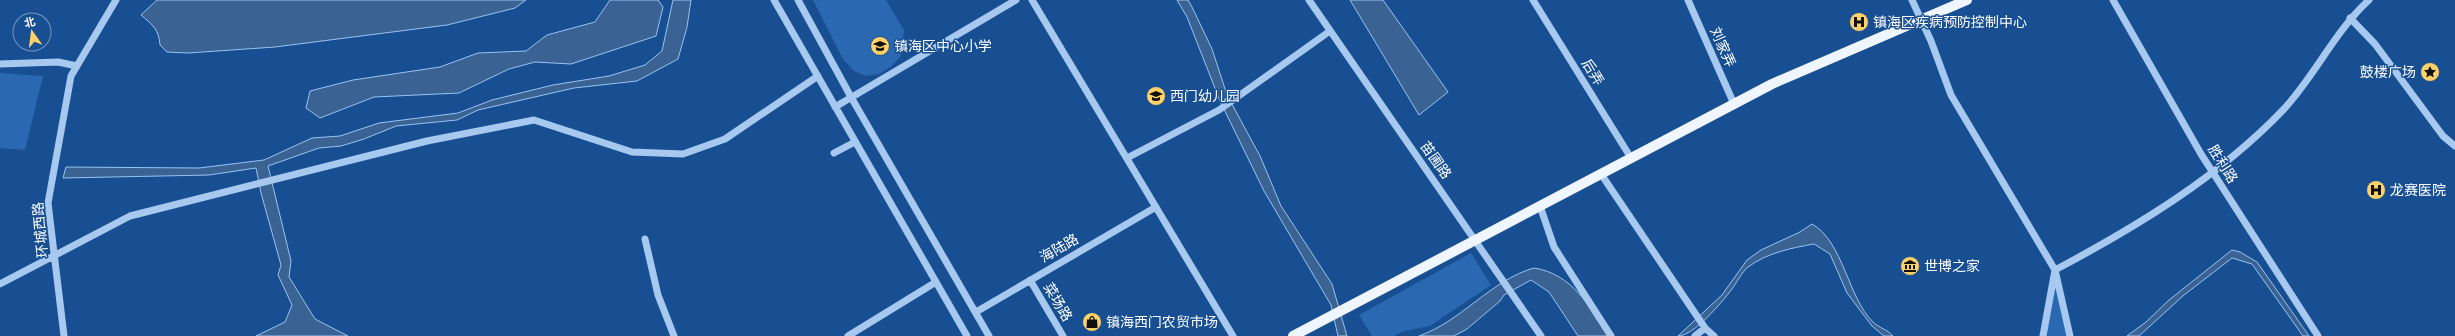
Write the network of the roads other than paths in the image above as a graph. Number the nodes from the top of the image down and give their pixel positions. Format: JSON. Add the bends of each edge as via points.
{"nodes":[{"id":1,"x":116,"y":0,"type":"edge"},
{"id":2,"x":774,"y":0,"type":"edge"},
{"id":3,"x":798,"y":0,"type":"edge"},
{"id":4,"x":1016,"y":0,"type":"edge"},
{"id":5,"x":1032,"y":0,"type":"edge"},
{"id":6,"x":1309,"y":0,"type":"edge"},
{"id":7,"x":1533,"y":0,"type":"edge"},
{"id":8,"x":1688,"y":0,"type":"edge"},
{"id":9,"x":1912,"y":0,"type":"edge"},
{"id":10,"x":1967,"y":0,"type":"edge"},
{"id":11,"x":2113,"y":0,"type":"edge"},
{"id":12,"x":2368,"y":0,"type":"edge"},
{"id":13,"x":2350,"y":18,"type":"junction"},
{"id":14,"x":1920,"y":20,"type":"junction"},
{"id":15,"x":1330,"y":31,"type":"junction"},
{"id":16,"x":0,"y":64,"type":"edge"},
{"id":17,"x":77,"y":66,"type":"junction"},
{"id":18,"x":818,"y":76,"type":"junction"},
{"id":19,"x":851,"y":97,"type":"junction"},
{"id":20,"x":1734,"y":104,"type":"junction"},
{"id":21,"x":835,"y":107,"type":"junction"},
{"id":22,"x":855,"y":142,"type":"junction"},
{"id":23,"x":2455,"y":146,"type":"edge"},
{"id":24,"x":834,"y":153,"type":"dead end"},
{"id":25,"x":1127,"y":158,"type":"junction"},
{"id":26,"x":1631,"y":158,"type":"junction"},
{"id":27,"x":2212,"y":172,"type":"junction"},
{"id":28,"x":1601,"y":174,"type":"junction"},
{"id":29,"x":1540,"y":206,"type":"junction"},
{"id":30,"x":1156,"y":207,"type":"junction"},
{"id":31,"x":645,"y":239,"type":"dead end"},
{"id":32,"x":1475,"y":239,"type":"junction"},
{"id":33,"x":54,"y":254,"type":"junction"},
{"id":34,"x":2055,"y":270,"type":"junction"},
{"id":35,"x":1030,"y":280,"type":"junction"},
{"id":36,"x":936,"y":282,"type":"junction"},
{"id":37,"x":0,"y":284,"type":"edge"},
{"id":38,"x":976,"y":312,"type":"junction"},
{"id":39,"x":1705,"y":328,"type":"junction"},
{"id":40,"x":1300,"y":334,"type":"edge"},
{"id":41,"x":64,"y":336,"type":"edge"},
{"id":42,"x":674,"y":336,"type":"edge"},
{"id":43,"x":848,"y":336,"type":"edge"},
{"id":44,"x":967,"y":336,"type":"edge"},
{"id":45,"x":989,"y":336,"type":"edge"},
{"id":46,"x":1063,"y":336,"type":"edge"},
{"id":47,"x":1233,"y":336,"type":"edge"},
{"id":48,"x":1541,"y":336,"type":"edge"},
{"id":49,"x":1612,"y":336,"type":"edge"},
{"id":50,"x":1695,"y":336,"type":"edge"},
{"id":51,"x":1714,"y":336,"type":"edge"},
{"id":52,"x":2043,"y":336,"type":"edge"},
{"id":53,"x":2070,"y":336,"type":"edge"},
{"id":54,"x":2318,"y":336,"type":"edge"}],
"edges":[{"from":1,"to":17,"type":"street"},
{"from":2,"to":18,"type":"street"},
{"from":3,"to":19,"type":"street"},
{"from":4,"to":19,"type":"street"},
{"from":5,"to":25,"type":"street"},
{"from":6,"to":15,"type":"street","name":"苗圃路"},
{"from":7,"to":26,"type":"street","name":"后弄"},
{"from":8,"to":20,"type":"street","name":"刘家弄"},
{"from":9,"to":14,"type":"street"},
{"from":10,"to":14,"type":"main road"},
{"from":11,"to":27,"type":"street","name":"胜利路"},
{"from":12,"to":13,"type":"street"},
{"from":13,"to":23,"type":"street","via":[[2375,44],[2443,136]]},
{"from":13,"to":27,"type":"street","via":[[2284,108],[2248,146]]},
{"from":14,"to":20,"type":"main road","via":[[1772,84]]},
{"from":14,"to":34,"type":"street","via":[[1931,41],[1951,95]]},
{"from":15,"to":25,"type":"street","via":[[1219,110]]},
{"from":15,"to":32,"type":"street","name":"苗圃路"},
{"from":16,"to":17,"type":"street","via":[[58,62]]},
{"from":17,"to":33,"type":"street","name":"环城西路","via":[[71,76],[48,203]]},
{"from":18,"to":21,"type":"street"},
{"from":18,"to":33,"type":"street","via":[[725,139],[683,154],[632,152],[534,120],[427,141],[130,216]]},
{"from":19,"to":21,"type":"street"},
{"from":19,"to":38,"type":"street"},
{"from":20,"to":26,"type":"main road"},
{"from":21,"to":22,"type":"street"},
{"from":22,"to":24,"type":"street"},
{"from":22,"to":36,"type":"street"},
{"from":25,"to":30,"type":"street"},
{"from":26,"to":28,"type":"main road"},
{"from":27,"to":34,"type":"street","via":[[2101,246]]},
{"from":27,"to":54,"type":"street","name":"胜利路"},
{"from":28,"to":29,"type":"main road"},
{"from":28,"to":39,"type":"street"},
{"from":29,"to":32,"type":"main road"},
{"from":29,"to":49,"type":"street","via":[[1554,247]]},
{"from":30,"to":35,"type":"street","name":"海陆路"},
{"from":30,"to":47,"type":"street"},
{"from":31,"to":42,"type":"street","via":[[658,295]]},
{"from":32,"to":40,"type":"main road"},
{"from":32,"to":48,"type":"street","name":"苗圃路"},
{"from":33,"to":37,"type":"street"},
{"from":33,"to":41,"type":"street","name":"环城西路"},
{"from":34,"to":52,"type":"street"},
{"from":34,"to":53,"type":"street"},
{"from":35,"to":38,"type":"street","name":"海陆路"},
{"from":35,"to":46,"type":"street","name":"菜场路"},
{"from":36,"to":43,"type":"street"},
{"from":36,"to":44,"type":"street"},
{"from":38,"to":45,"type":"street"},
{"from":39,"to":50,"type":"street"},
{"from":39,"to":51,"type":"street"}]}
